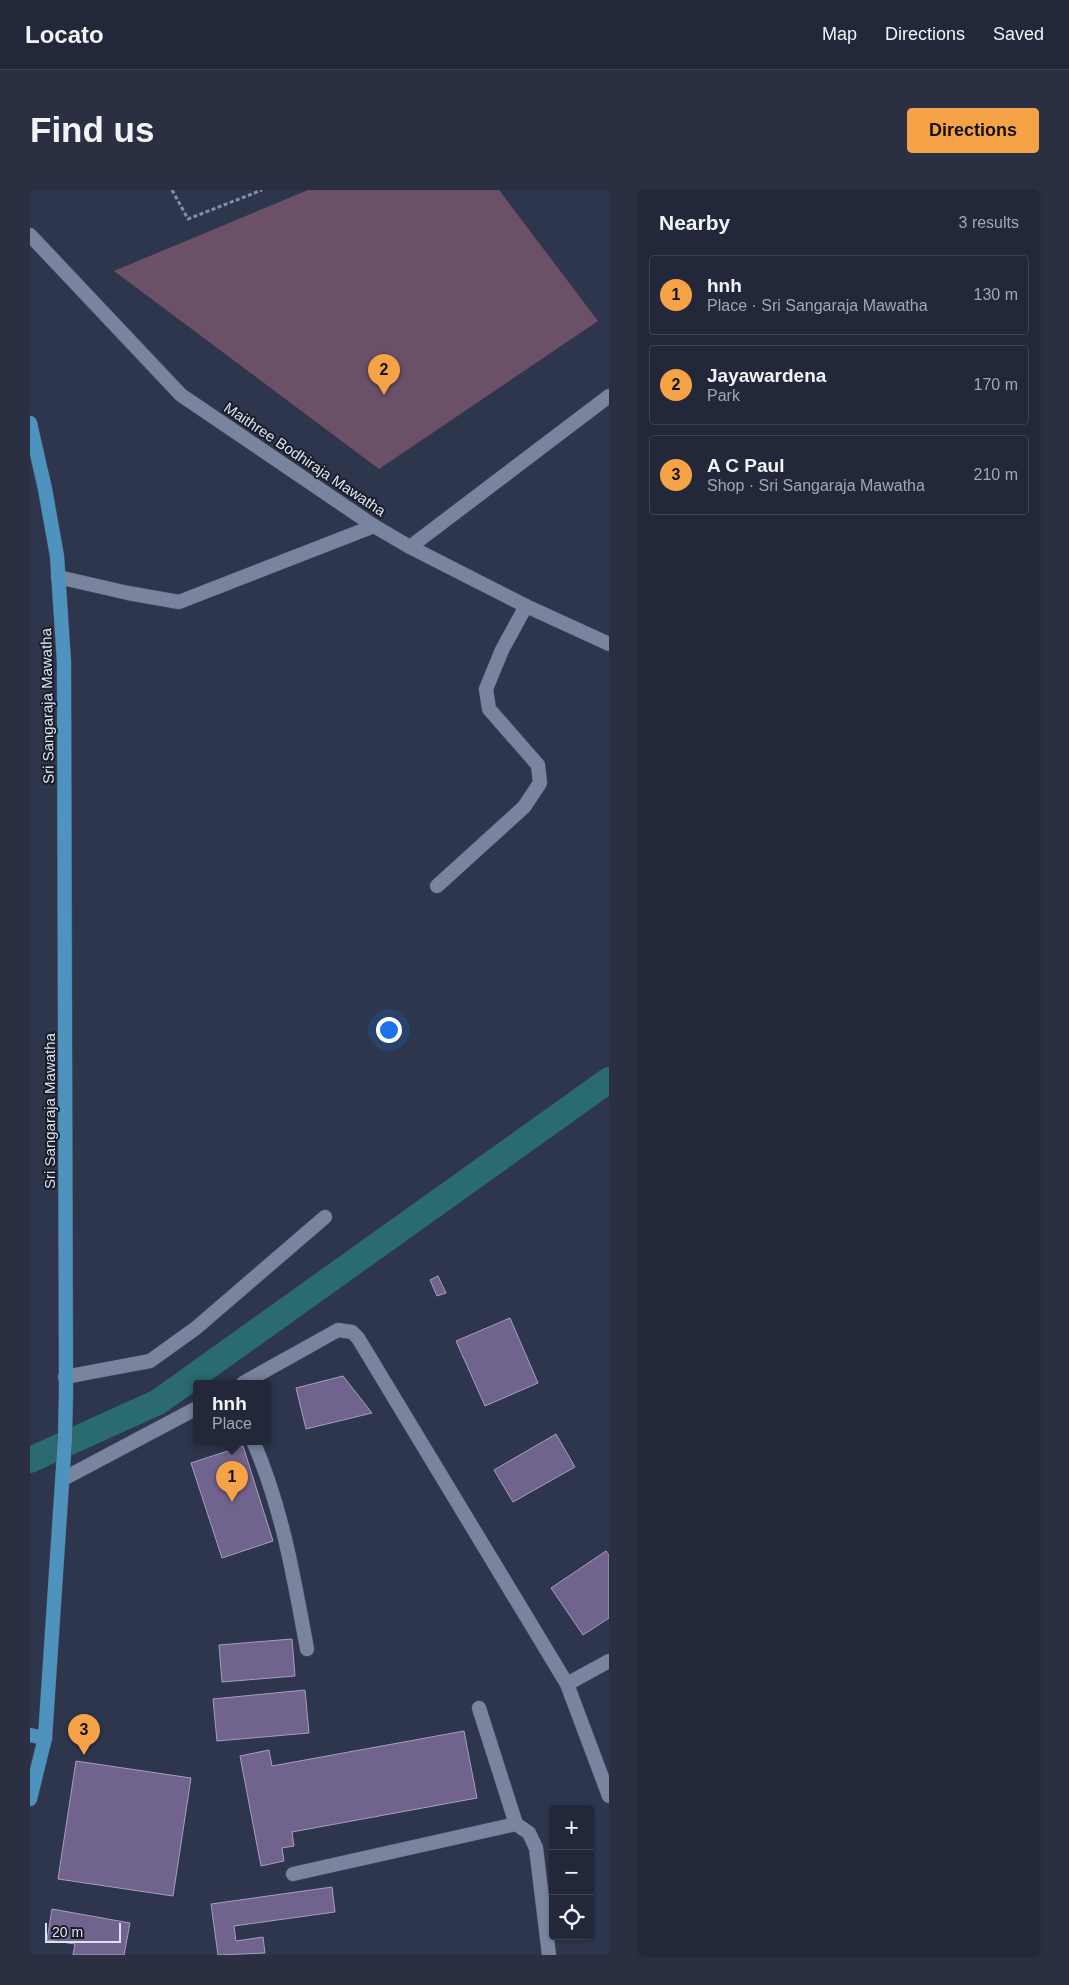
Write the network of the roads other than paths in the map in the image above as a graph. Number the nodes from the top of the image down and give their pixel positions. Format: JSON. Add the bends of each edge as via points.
{"nodes":[{"id":1,"x":30,"y":235,"type":"edge"},
{"id":2,"x":609,"y":396,"type":"edge"},
{"id":3,"x":30,"y":423,"type":"edge"},
{"id":4,"x":374,"y":526,"type":"junction"},
{"id":5,"x":410,"y":547,"type":"junction"},
{"id":6,"x":58,"y":577,"type":"junction"},
{"id":7,"x":526,"y":606,"type":"junction"},
{"id":8,"x":609,"y":644,"type":"edge"},
{"id":9,"x":437,"y":886,"type":"dead end"},
{"id":10,"x":325,"y":1217,"type":"dead end"},
{"id":11,"x":65,"y":1377,"type":"junction"},
{"id":12,"x":248,"y":1380,"type":"edge"},
{"id":13,"x":193,"y":1410,"type":"edge"},
{"id":14,"x":254,"y":1445,"type":"edge"},
{"id":15,"x":63,"y":1479,"type":"junction"},
{"id":16,"x":307,"y":1649,"type":"dead end"},
{"id":17,"x":609,"y":1661,"type":"edge"},
{"id":18,"x":567,"y":1684,"type":"junction"},
{"id":19,"x":479,"y":1708,"type":"dead end"},
{"id":20,"x":30,"y":1735,"type":"edge"},
{"id":21,"x":45,"y":1738,"type":"junction"},
{"id":22,"x":609,"y":1796,"type":"edge"},
{"id":23,"x":30,"y":1798,"type":"edge"},
{"id":24,"x":516,"y":1824,"type":"junction"},
{"id":25,"x":293,"y":1874,"type":"dead end"},
{"id":26,"x":549,"y":1955,"type":"edge"}],
"edges":[{"from":1,"to":4,"type":"street","name":"Maithree Bodhiraja Mawatha","via":[[181,395]]},
{"from":2,"to":5,"type":"street"},
{"from":3,"to":6,"type":"main road","name":"Sri Sangaraja Mawatha","via":[[57,556]]},
{"from":4,"to":5,"type":"street","name":"Maithree Bodhiraja Mawatha"},
{"from":4,"to":6,"type":"street","via":[[179,602]]},
{"from":5,"to":7,"type":"street","name":"Maithree Bodhiraja Mawatha"},
{"from":6,"to":11,"type":"main road","name":"Sri Sangaraja Mawatha","via":[[64,662]]},
{"from":7,"to":8,"type":"street","name":"Maithree Bodhiraja Mawatha"},
{"from":7,"to":9,"type":"street","via":[[502,650],[486,689],[489,709],[538,765],[540,783],[524,807]]},
{"from":10,"to":11,"type":"street","via":[[196,1328],[150,1361]]},
{"from":11,"to":15,"type":"main road","name":"Sri Sangaraja Mawatha"},
{"from":12,"to":18,"type":"street","via":[[338,1330],[352,1332]]},
{"from":13,"to":15,"type":"street"},
{"from":14,"to":16,"type":"street","via":[[265,1470],[290,1557]]},
{"from":15,"to":21,"type":"main road","name":"Sri Sangaraja Mawatha"},
{"from":17,"to":18,"type":"street"},
{"from":18,"to":22,"type":"street"},
{"from":19,"to":24,"type":"street"},
{"from":20,"to":21,"type":"main road"},
{"from":21,"to":23,"type":"main road","name":"Sri Sangaraja Mawatha"},
{"from":24,"to":25,"type":"street"},
{"from":24,"to":26,"type":"street","via":[[529,1833],[536,1848]]}]}
